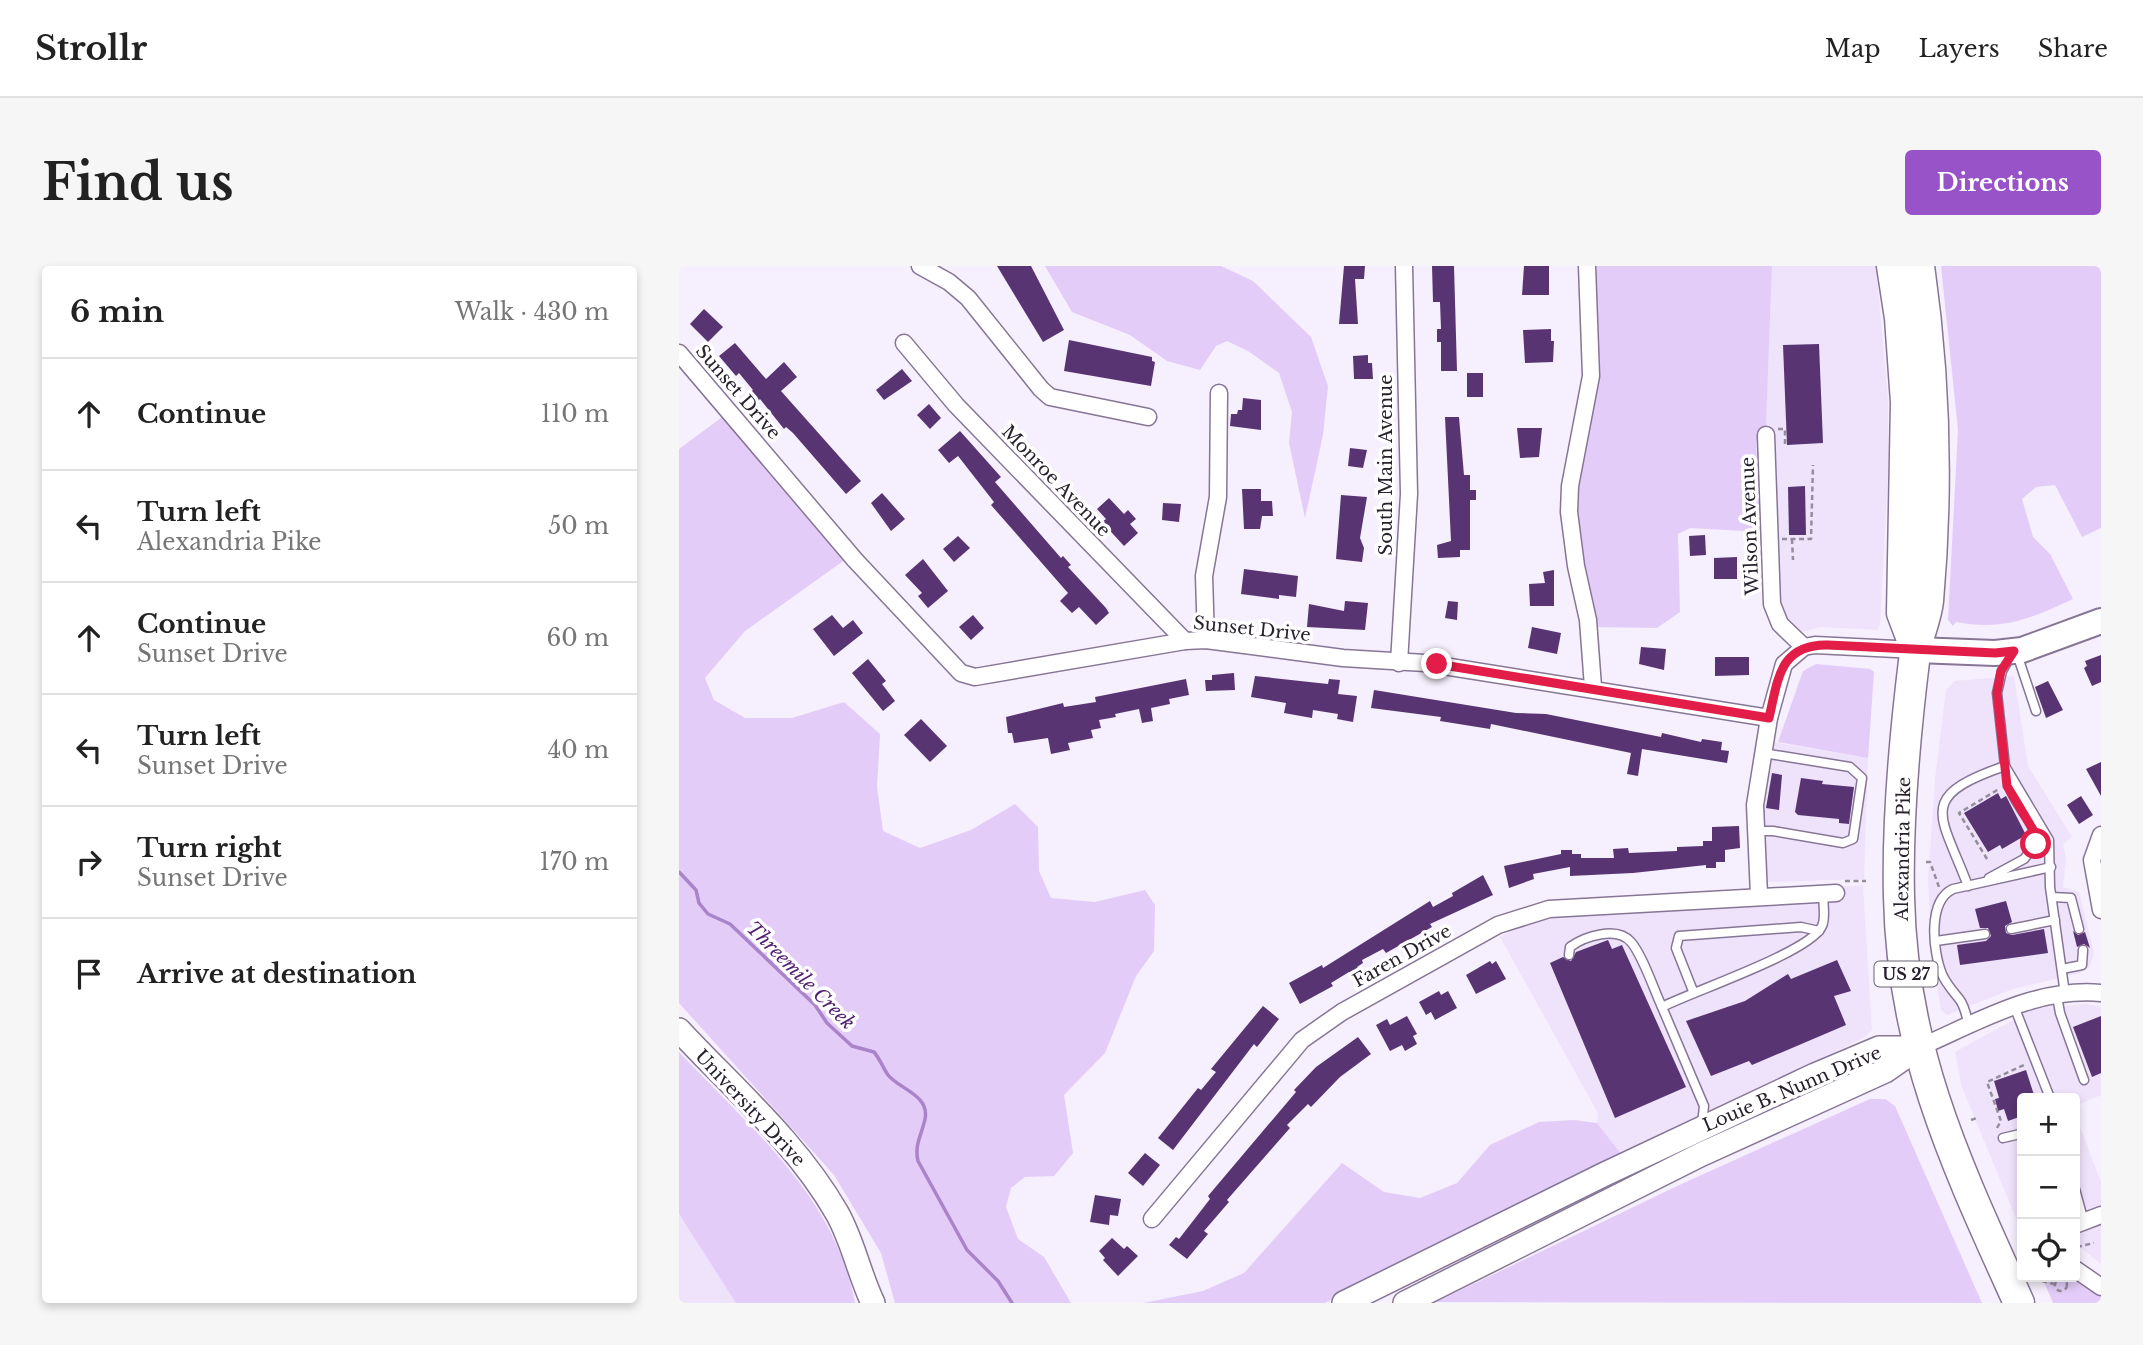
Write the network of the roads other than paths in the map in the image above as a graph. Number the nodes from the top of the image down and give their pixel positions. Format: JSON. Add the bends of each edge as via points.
{"nodes":[{"id":1,"x":920,"y":266,"type":"edge"},
{"id":2,"x":1404,"y":266,"type":"edge"},
{"id":3,"x":1587,"y":266,"type":"edge"},
{"id":4,"x":1892,"y":266,"type":"edge"},
{"id":5,"x":1919,"y":266,"type":"edge"},
{"id":6,"x":904,"y":343,"type":"dead end"},
{"id":7,"x":679,"y":354,"type":"edge"},
{"id":8,"x":1219,"y":393,"type":"dead end"},
{"id":9,"x":1148,"y":417,"type":"dead end"},
{"id":10,"x":1766,"y":435,"type":"dead end"},
{"id":11,"x":2101,"y":621,"type":"edge"},
{"id":12,"x":1206,"y":640,"type":"junction"},
{"id":13,"x":1185,"y":641,"type":"junction"},
{"id":14,"x":1804,"y":648,"type":"junction"},
{"id":15,"x":1916,"y":650,"type":"junction"},
{"id":16,"x":2015,"y":651,"type":"junction"},
{"id":17,"x":1399,"y":663,"type":"junction"},
{"id":18,"x":1593,"y":687,"type":"junction"},
{"id":19,"x":2036,"y":711,"type":"dead end"},
{"id":20,"x":1769,"y":718,"type":"junction"},
{"id":21,"x":1762,"y":753,"type":"junction"},
{"id":22,"x":2007,"y":768,"type":"junction"},
{"id":23,"x":1754,"y":831,"type":"junction"},
{"id":24,"x":2101,"y":835,"type":"edge"},
{"id":25,"x":2051,"y":867,"type":"junction"},
{"id":26,"x":1981,"y":883,"type":"junction"},
{"id":27,"x":1968,"y":886,"type":"junction"},
{"id":28,"x":1830,"y":893,"type":"joint"},
{"id":29,"x":1759,"y":895,"type":"junction"},
{"id":30,"x":2052,"y":897,"type":"junction"},
{"id":31,"x":2101,"y":910,"type":"edge"},
{"id":32,"x":2055,"y":920,"type":"junction"},
{"id":33,"x":2011,"y":929,"type":"dead end"},
{"id":34,"x":2079,"y":929,"type":"dead end"},
{"id":35,"x":1819,"y":931,"type":"junction"},
{"id":36,"x":1985,"y":934,"type":"dead end"},
{"id":37,"x":1936,"y":941,"type":"junction"},
{"id":38,"x":2083,"y":950,"type":"dead end"},
{"id":39,"x":1569,"y":955,"type":"dead end"},
{"id":40,"x":2062,"y":969,"type":"junction"},
{"id":41,"x":1693,"y":991,"type":"junction"},
{"id":42,"x":2101,"y":993,"type":"edge"},
{"id":43,"x":2061,"y":995,"type":"junction"},
{"id":44,"x":2014,"y":1005,"type":"junction"},
{"id":45,"x":1662,"y":1007,"type":"junction"},
{"id":46,"x":1969,"y":1026,"type":"junction"},
{"id":47,"x":679,"y":1030,"type":"edge"},
{"id":48,"x":1918,"y":1048,"type":"junction"},
{"id":49,"x":2084,"y":1080,"type":"dead end"},
{"id":50,"x":1820,"y":1086,"type":"junction"},
{"id":51,"x":2048,"y":1093,"type":"edge"},
{"id":52,"x":1710,"y":1117,"type":"junction"},
{"id":53,"x":2017,"y":1135,"type":"edge"},
{"id":54,"x":2003,"y":1139,"type":"dead end"},
{"id":55,"x":2101,"y":1215,"type":"edge"},
{"id":56,"x":1151,"y":1219,"type":"dead end"},
{"id":57,"x":2080,"y":1223,"type":"edge"},
{"id":58,"x":2080,"y":1272,"type":"edge"},
{"id":59,"x":2101,"y":1287,"type":"edge"},
{"id":60,"x":872,"y":1302,"type":"edge"},
{"id":61,"x":1344,"y":1303,"type":"edge"},
{"id":62,"x":1405,"y":1303,"type":"edge"},
{"id":63,"x":2019,"y":1303,"type":"edge"}],
"edges":[{"from":1,"to":9,"type":"street","via":[[968,298],[1051,397]]},
{"from":2,"to":17,"type":"street","name":"South Main Avenue","via":[[1409,494]]},
{"from":3,"to":18,"type":"street","via":[[1591,376],[1569,512],[1588,620]]},
{"from":4,"to":15,"type":"highway","via":[[1906,402],[1902,613]]},
{"from":5,"to":15,"type":"highway","name":"Alexandria Pike","via":[[1928,327],[1934,448],[1927,604]]},
{"from":6,"to":13,"type":"street","name":"Monroe Avenue","via":[[955,405]]},
{"from":7,"to":13,"type":"street","name":"Sunset Drive","via":[[855,559],[961,673],[975,677]]},
{"from":8,"to":12,"type":"street","via":[[1218,497],[1204,576]]},
{"from":10,"to":14,"type":"street","name":"Wilson Avenue","via":[[1772,604],[1780,624]]},
{"from":11,"to":16,"type":"main road"},
{"from":12,"to":13,"type":"street","name":"Sunset Drive"},
{"from":12,"to":17,"type":"street","name":"Sunset Drive"},
{"from":14,"to":15,"type":"street"},
{"from":14,"to":20,"type":"street","via":[[1784,664]]},
{"from":15,"to":16,"type":"main road"},
{"from":15,"to":48,"type":"highway","name":"Alexandria Pike","number":"US 27","via":[[1902,794],[1899,898]]},
{"from":16,"to":19,"type":"lane"},
{"from":16,"to":22,"type":"lane","via":[[1999,681]]},
{"from":17,"to":18,"type":"street","name":"Sunset Drive"},
{"from":18,"to":20,"type":"street","name":"Sunset Drive"},
{"from":20,"to":21,"type":"street"},
{"from":21,"to":23,"type":"street"},
{"from":21,"to":23,"type":"lane","via":[[1850,767],[1862,778],[1853,839],[1843,843]]},
{"from":22,"to":25,"type":"lane","via":[[2049,840]]},
{"from":22,"to":26,"type":"lane","via":[[2007,786],[2035,833],[2036,844],[2024,859]]},
{"from":22,"to":27,"type":"lane","via":[[1952,790],[1944,798],[1942,824]]},
{"from":23,"to":29,"type":"street"},
{"from":24,"to":31,"type":"street","via":[[2092,860]]},
{"from":25,"to":26,"type":"lane"},
{"from":25,"to":30,"type":"lane"},
{"from":26,"to":27,"type":"lane"},
{"from":27,"to":37,"type":"lane","via":[[1945,893],[1934,917]]},
{"from":28,"to":29,"type":"street","name":"Faren Drive"},
{"from":28,"to":35,"type":"lane"},
{"from":29,"to":56,"type":"street","name":"Faren Drive","via":[[1549,909],[1483,932],[1342,1012],[1302,1040]]},
{"from":30,"to":32,"type":"lane"},
{"from":30,"to":34,"type":"lane","via":[[2071,898]]},
{"from":32,"to":33,"type":"lane"},
{"from":32,"to":40,"type":"lane"},
{"from":35,"to":41,"type":"lane","via":[[1776,959]]},
{"from":35,"to":41,"type":"lane","via":[[1801,927],[1679,936],[1676,948]]},
{"from":36,"to":37,"type":"lane"},
{"from":37,"to":46,"type":"lane","via":[[1943,976],[1962,1002]]},
{"from":38,"to":40,"type":"lane","via":[[2082,965]]},
{"from":39,"to":45,"type":"lane","via":[[1570,947],[1578,942],[1618,934],[1631,942]]},
{"from":40,"to":43,"type":"lane"},
{"from":41,"to":45,"type":"lane"},
{"from":42,"to":43,"type":"street"},
{"from":43,"to":44,"type":"street"},
{"from":43,"to":49,"type":"lane"},
{"from":44,"to":46,"type":"street"},
{"from":44,"to":51,"type":"lane"},
{"from":45,"to":52,"type":"lane"},
{"from":46,"to":48,"type":"street"},
{"from":47,"to":60,"type":"main road","name":"University Drive","via":[[814,1178],[838,1214]]},
{"from":48,"to":50,"type":"main road","name":"Louie B. Nunn Drive","via":[[1885,1071]]},
{"from":48,"to":63,"type":"highway","name":"Alexandria Pike","number":"US 27","via":[[1956,1165]]},
{"from":50,"to":52,"type":"main road","name":"Louie B. Nunn Drive"},
{"from":50,"to":62,"type":"main road","name":"Louie B. Nunn Drive"},
{"from":52,"to":61,"type":"main road","name":"Louie B. Nunn Drive"},
{"from":53,"to":54,"type":"lane"},
{"from":55,"to":57,"type":"street"},
{"from":58,"to":59,"type":"street"}]}
